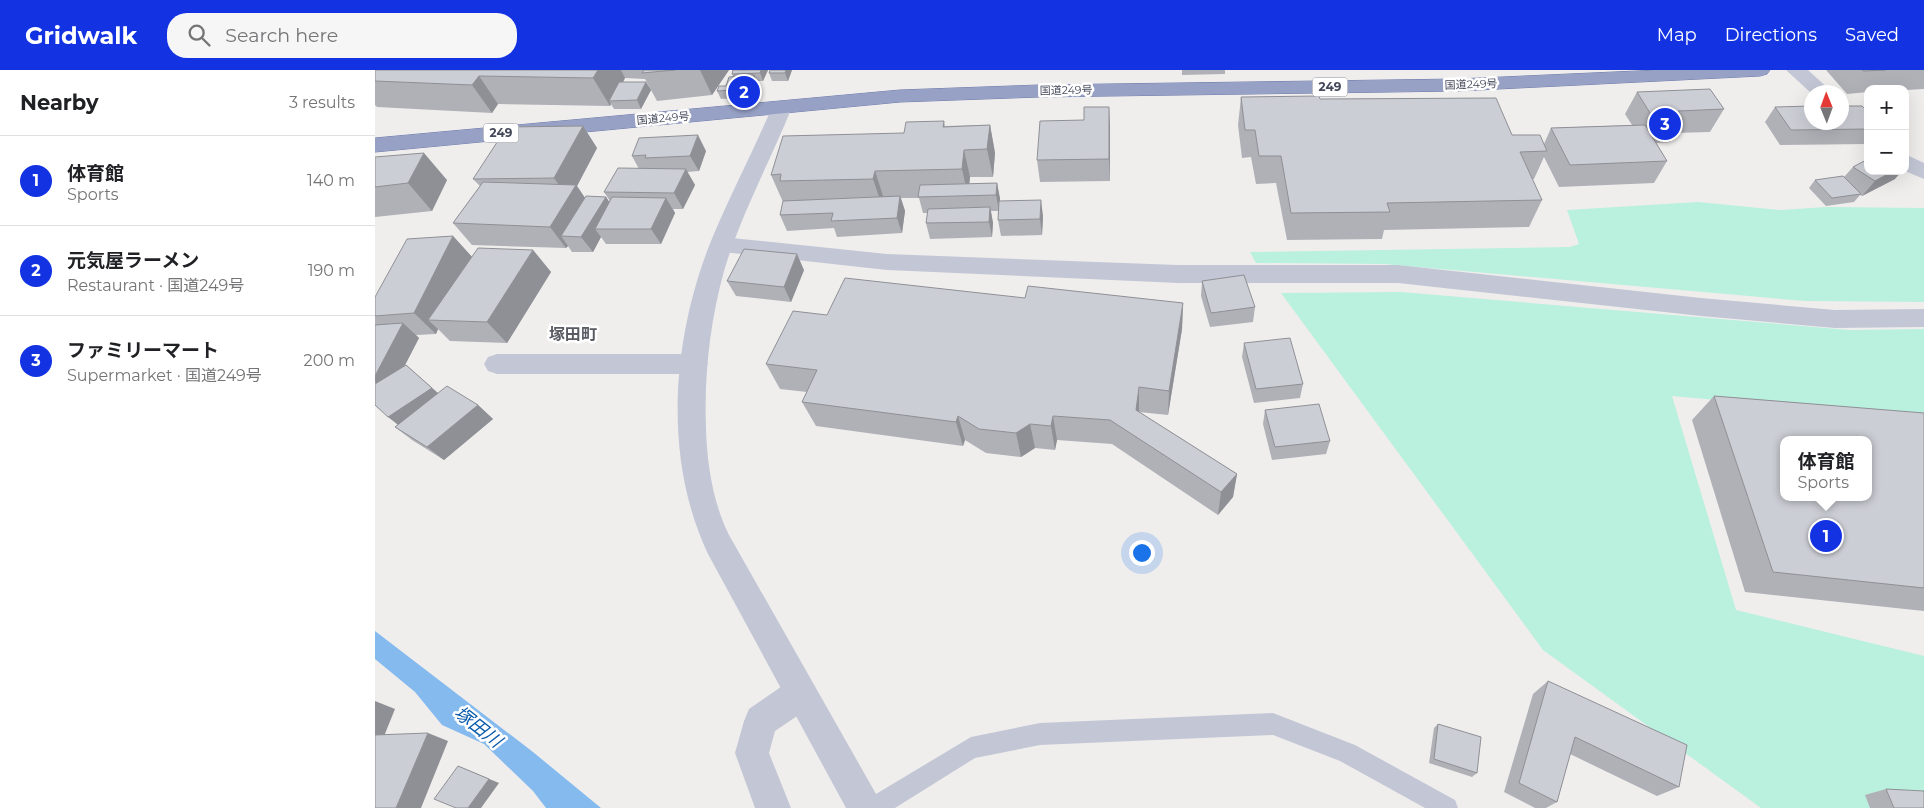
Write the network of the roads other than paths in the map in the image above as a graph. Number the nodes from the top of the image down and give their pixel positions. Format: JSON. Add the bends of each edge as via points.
{"nodes":[{"id":1,"x":1760,"y":70,"type":"edge"},
{"id":2,"x":1796,"y":70,"type":"edge"},
{"id":3,"x":1814,"y":85,"type":"edge"},
{"id":4,"x":782,"y":107,"type":"junction"},
{"id":5,"x":375,"y":145,"type":"edge"},
{"id":6,"x":1909,"y":163,"type":"edge"},
{"id":7,"x":1924,"y":172,"type":"edge"},
{"id":8,"x":722,"y":245,"type":"junction"},
{"id":9,"x":1924,"y":318,"type":"edge"},
{"id":10,"x":497,"y":364,"type":"dead end"},
{"id":11,"x":695,"y":364,"type":"junction"},
{"id":12,"x":799,"y":694,"type":"junction"},
{"id":13,"x":773,"y":808,"type":"edge"},
{"id":14,"x":866,"y":808,"type":"edge"},
{"id":15,"x":874,"y":808,"type":"edge"},
{"id":16,"x":1447,"y":808,"type":"edge"}],
"edges":[{"from":1,"to":4,"type":"highway","name":"国道249号","number":"249","via":[[1457,85],[988,91]]},
{"from":2,"to":3,"type":"street"},
{"from":4,"to":5,"type":"highway","name":"国道249号","number":"249"},
{"from":4,"to":8,"type":"street"},
{"from":6,"to":7,"type":"street"},
{"from":8,"to":9,"type":"street","via":[[887,262],[1120,272],[1398,274],[1835,319]]},
{"from":8,"to":11,"type":"street","via":[[706,294]]},
{"from":10,"to":11,"type":"street"},
{"from":11,"to":12,"type":"street","via":[[692,415],[695,453],[709,524]]},
{"from":12,"to":13,"type":"street","via":[[761,721],[752,753]]},
{"from":12,"to":14,"type":"street"},
{"from":15,"to":16,"type":"lane","via":[[971,748],[1041,734],[1273,724],[1347,753]]}]}
